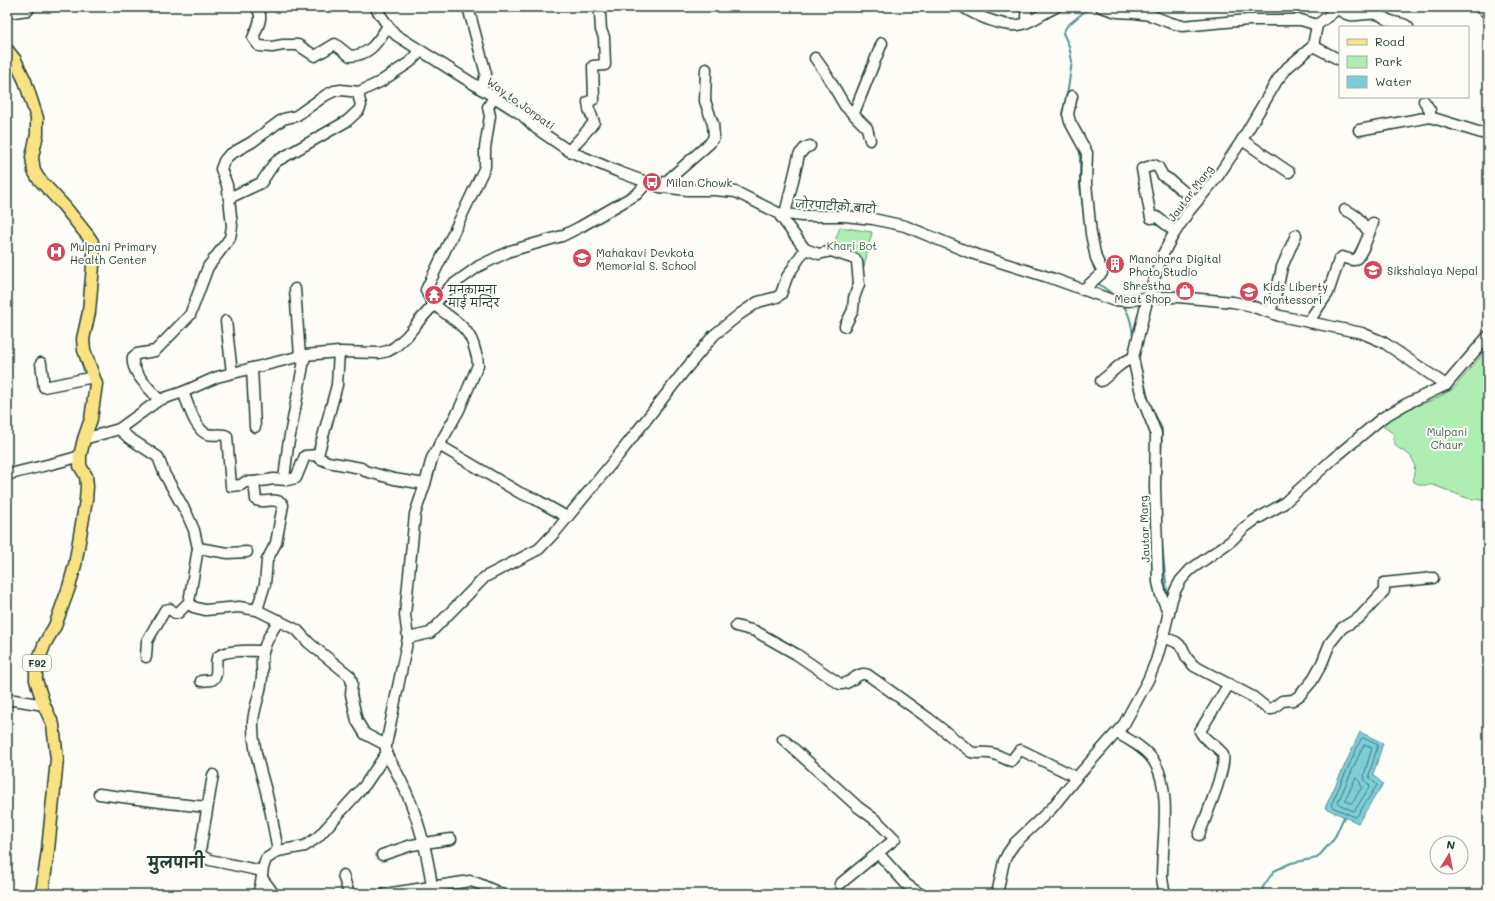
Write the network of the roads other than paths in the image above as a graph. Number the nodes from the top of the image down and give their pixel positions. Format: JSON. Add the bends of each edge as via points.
{"nodes":[{"id":1,"x":29,"y":7,"type":"edge"},
{"id":2,"x":256,"y":7,"type":"edge"},
{"id":3,"x":375,"y":7,"type":"edge"},
{"id":4,"x":468,"y":7,"type":"edge"},
{"id":5,"x":598,"y":7,"type":"edge"},
{"id":6,"x":963,"y":7,"type":"edge"},
{"id":7,"x":1025,"y":7,"type":"edge"},
{"id":8,"x":1056,"y":7,"type":"edge"},
{"id":9,"x":1101,"y":7,"type":"edge"},
{"id":10,"x":1479,"y":7,"type":"edge"},
{"id":11,"x":1339,"y":8,"type":"edge"},
{"id":12,"x":7,"y":13,"type":"edge"},
{"id":13,"x":1488,"y":13,"type":"edge"},
{"id":14,"x":1028,"y":21,"type":"junction"},
{"id":15,"x":1317,"y":25,"type":"junction"},
{"id":16,"x":388,"y":26,"type":"junction"},
{"id":17,"x":1406,"y":26,"type":"edge"},
{"id":18,"x":882,"y":43,"type":"dead end"},
{"id":19,"x":1313,"y":46,"type":"junction"},
{"id":20,"x":7,"y":50,"type":"edge"},
{"id":21,"x":421,"y":51,"type":"junction"},
{"id":22,"x":815,"y":58,"type":"dead end"},
{"id":23,"x":1339,"y":59,"type":"edge"},
{"id":24,"x":706,"y":69,"type":"dead end"},
{"id":25,"x":481,"y":88,"type":"junction"},
{"id":26,"x":359,"y":92,"type":"junction"},
{"id":27,"x":1072,"y":96,"type":"dead end"},
{"id":28,"x":494,"y":97,"type":"junction"},
{"id":29,"x":1424,"y":101,"type":"dead end"},
{"id":30,"x":854,"y":113,"type":"junction"},
{"id":31,"x":1430,"y":117,"type":"junction"},
{"id":32,"x":1359,"y":130,"type":"dead end"},
{"id":33,"x":1488,"y":134,"type":"edge"},
{"id":34,"x":870,"y":140,"type":"dead end"},
{"id":35,"x":1242,"y":140,"type":"junction"},
{"id":36,"x":810,"y":146,"type":"dead end"},
{"id":37,"x":569,"y":151,"type":"junction"},
{"id":38,"x":1289,"y":172,"type":"dead end"},
{"id":39,"x":647,"y":183,"type":"junction"},
{"id":40,"x":660,"y":187,"type":"junction"},
{"id":41,"x":229,"y":198,"type":"junction"},
{"id":42,"x":1196,"y":202,"type":"junction"},
{"id":43,"x":1345,"y":210,"type":"dead end"},
{"id":44,"x":782,"y":214,"type":"junction"},
{"id":45,"x":1175,"y":232,"type":"junction"},
{"id":46,"x":1296,"y":235,"type":"dead end"},
{"id":47,"x":805,"y":249,"type":"junction"},
{"id":48,"x":295,"y":289,"type":"dead end"},
{"id":49,"x":1083,"y":290,"type":"junction"},
{"id":50,"x":1148,"y":297,"type":"junction"},
{"id":51,"x":434,"y":304,"type":"junction"},
{"id":52,"x":1270,"y":312,"type":"junction"},
{"id":53,"x":226,"y":321,"type":"dead end"},
{"id":54,"x":1309,"y":321,"type":"junction"},
{"id":55,"x":845,"y":326,"type":"dead end"},
{"id":56,"x":1488,"y":336,"type":"edge"},
{"id":57,"x":339,"y":352,"type":"junction"},
{"id":58,"x":302,"y":355,"type":"junction"},
{"id":59,"x":1133,"y":358,"type":"junction"},
{"id":60,"x":41,"y":363,"type":"dead end"},
{"id":61,"x":252,"y":368,"type":"junction"},
{"id":62,"x":232,"y":373,"type":"junction"},
{"id":63,"x":94,"y":377,"type":"junction"},
{"id":64,"x":1101,"y":381,"type":"dead end"},
{"id":65,"x":1446,"y":385,"type":"junction"},
{"id":66,"x":183,"y":392,"type":"junction"},
{"id":67,"x":159,"y":400,"type":"junction"},
{"id":68,"x":254,"y":427,"type":"dead end"},
{"id":69,"x":119,"y":429,"type":"junction"},
{"id":70,"x":84,"y":439,"type":"junction"},
{"id":71,"x":438,"y":445,"type":"junction"},
{"id":72,"x":318,"y":455,"type":"junction"},
{"id":73,"x":80,"y":456,"type":"junction"},
{"id":74,"x":7,"y":475,"type":"edge"},
{"id":75,"x":284,"y":479,"type":"junction"},
{"id":76,"x":254,"y":482,"type":"junction"},
{"id":77,"x":425,"y":484,"type":"junction"},
{"id":78,"x":567,"y":518,"type":"junction"},
{"id":79,"x":198,"y":548,"type":"junction"},
{"id":80,"x":247,"y":552,"type":"dead end"},
{"id":81,"x":1433,"y":578,"type":"dead end"},
{"id":82,"x":189,"y":602,"type":"junction"},
{"id":83,"x":257,"y":610,"type":"junction"},
{"id":84,"x":1169,"y":614,"type":"junction"},
{"id":85,"x":279,"y":620,"type":"junction"},
{"id":86,"x":736,"y":626,"type":"dead end"},
{"id":87,"x":1163,"y":637,"type":"junction"},
{"id":88,"x":408,"y":638,"type":"junction"},
{"id":89,"x":263,"y":651,"type":"junction"},
{"id":90,"x":146,"y":657,"type":"dead end"},
{"id":91,"x":201,"y":681,"type":"dead end"},
{"id":92,"x":1229,"y":684,"type":"junction"},
{"id":93,"x":7,"y":701,"type":"edge"},
{"id":94,"x":44,"y":705,"type":"junction"},
{"id":95,"x":1117,"y":733,"type":"junction"},
{"id":96,"x":783,"y":738,"type":"dead end"},
{"id":97,"x":386,"y":749,"type":"junction"},
{"id":98,"x":212,"y":775,"type":"dead end"},
{"id":99,"x":1076,"y":778,"type":"junction"},
{"id":100,"x":99,"y":794,"type":"dead end"},
{"id":101,"x":207,"y":807,"type":"junction"},
{"id":102,"x":1200,"y":835,"type":"dead end"},
{"id":103,"x":452,"y":839,"type":"dead end"},
{"id":104,"x":424,"y":843,"type":"junction"},
{"id":105,"x":278,"y":851,"type":"junction"},
{"id":106,"x":878,"y":853,"type":"junction"},
{"id":107,"x":382,"y":855,"type":"dead end"},
{"id":108,"x":262,"y":874,"type":"junction"},
{"id":109,"x":343,"y":875,"type":"dead end"},
{"id":110,"x":840,"y":884,"type":"dead end"},
{"id":111,"x":433,"y":890,"type":"edge"},
{"id":112,"x":42,"y":894,"type":"edge"},
{"id":113,"x":258,"y":894,"type":"edge"},
{"id":114,"x":274,"y":894,"type":"edge"},
{"id":115,"x":349,"y":894,"type":"edge"},
{"id":116,"x":385,"y":894,"type":"edge"},
{"id":117,"x":502,"y":894,"type":"edge"},
{"id":118,"x":920,"y":894,"type":"edge"},
{"id":119,"x":998,"y":894,"type":"edge"},
{"id":120,"x":1165,"y":894,"type":"edge"}],
"edges":[{"from":1,"to":12,"type":"street","via":[[28,10]]},
{"from":2,"to":16,"type":"street","via":[[261,18],[253,38],[258,46],[298,45],[315,56],[335,44],[350,56],[367,52],[372,49]]},
{"from":3,"to":16,"type":"street","name":"Way to Jorpati"},
{"from":4,"to":25,"type":"street","via":[[486,74]]},
{"from":5,"to":37,"type":"street","via":[[606,65],[593,66],[594,99],[588,102],[594,122]]},
{"from":6,"to":14,"type":"street","via":[[1013,25]]},
{"from":7,"to":14,"type":"street"},
{"from":8,"to":14,"type":"street"},
{"from":9,"to":15,"type":"street","via":[[1117,12],[1150,15],[1182,26],[1248,20],[1301,20]]},
{"from":10,"to":13,"type":"street"},
{"from":11,"to":15,"type":"street"},
{"from":11,"to":17,"type":"street","via":[[1346,15],[1381,15],[1389,21]]},
{"from":15,"to":19,"type":"street"},
{"from":16,"to":21,"type":"street","name":"Way to Jorpati","via":[[396,35]]},
{"from":18,"to":30,"type":"street"},
{"from":19,"to":23,"type":"street"},
{"from":19,"to":35,"type":"street","name":"Jautar Marg","via":[[1278,79]]},
{"from":20,"to":63,"type":"main road","via":[[25,81],[37,118],[37,134],[32,157],[34,171],[92,242],[94,260],[83,345]]},
{"from":21,"to":25,"type":"street","name":"Way to Jorpati"},
{"from":21,"to":26,"type":"street","via":[[410,62],[380,82]]},
{"from":22,"to":30,"type":"street","via":[[845,106]]},
{"from":24,"to":40,"type":"street","via":[[705,101],[713,124],[714,137]]},
{"from":25,"to":28,"type":"street","name":"Way to Jorpati"},
{"from":26,"to":41,"type":"street","via":[[359,110],[347,121],[277,161],[261,183]]},
{"from":26,"to":41,"type":"street","via":[[334,91],[296,116],[283,119],[258,138],[229,154],[222,169]]},
{"from":27,"to":49,"type":"street","via":[[1068,114],[1087,153],[1088,208],[1096,258],[1102,270],[1102,273]]},
{"from":28,"to":37,"type":"street","name":"Way to Jorpati"},
{"from":28,"to":51,"type":"street","via":[[488,107],[490,116],[485,166],[426,290]]},
{"from":29,"to":31,"type":"street","via":[[1430,110]]},
{"from":30,"to":34,"type":"street","via":[[867,128]]},
{"from":31,"to":32,"type":"street"},
{"from":31,"to":33,"type":"street"},
{"from":35,"to":38,"type":"street"},
{"from":35,"to":42,"type":"street","name":"Jautar Marg","via":[[1218,176]]},
{"from":36,"to":44,"type":"street","via":[[804,148],[799,155]]},
{"from":37,"to":39,"type":"street","name":"Way to Jorpati"},
{"from":39,"to":40,"type":"street","name":"जोरपाटीको बाटो"},
{"from":39,"to":51,"type":"street","via":[[637,194],[562,236],[510,251],[480,266],[451,286]]},
{"from":40,"to":44,"type":"street","name":"जोरपाटीको बाटो","via":[[736,192]]},
{"from":41,"to":67,"type":"street","via":[[232,226],[230,238],[208,267],[190,315],[155,351],[133,357],[135,371]]},
{"from":42,"to":45,"type":"street","name":"Jautar Marg"},
{"from":42,"to":45,"type":"street","via":[[1163,176],[1158,166],[1142,169],[1151,218],[1157,217]]},
{"from":43,"to":54,"type":"street","via":[[1354,213],[1362,225],[1371,228],[1357,259],[1342,257],[1339,260],[1329,290]]},
{"from":44,"to":47,"type":"street"},
{"from":44,"to":49,"type":"street","name":"जोरपाटीको बाटो","via":[[844,216],[905,226],[971,253]]},
{"from":45,"to":50,"type":"street","name":"Jautar Marg","via":[[1162,256]]},
{"from":46,"to":52,"type":"street","via":[[1282,267]]},
{"from":47,"to":55,"type":"street","via":[[819,254],[831,251],[857,262],[860,284],[854,298],[853,310]]},
{"from":47,"to":78,"type":"street","via":[[777,297],[758,302],[714,335]]},
{"from":48,"to":58,"type":"street"},
{"from":49,"to":50,"type":"street","name":"जोरपाटीको बाटो","via":[[1112,300],[1129,301]]},
{"from":50,"to":52,"type":"street","via":[[1233,302]]},
{"from":50,"to":59,"type":"street","name":"Jautar Marg"},
{"from":51,"to":57,"type":"street","via":[[407,336],[388,351]]},
{"from":51,"to":71,"type":"street","via":[[468,332],[473,339],[478,359],[478,365],[459,410]]},
{"from":52,"to":54,"type":"street"},
{"from":53,"to":62,"type":"street"},
{"from":54,"to":65,"type":"street","via":[[1362,333],[1383,342]]},
{"from":56,"to":65,"type":"street"},
{"from":57,"to":58,"type":"street"},
{"from":57,"to":72,"type":"street","via":[[337,385]]},
{"from":58,"to":61,"type":"street"},
{"from":58,"to":75,"type":"street"},
{"from":59,"to":64,"type":"street","via":[[1121,363]]},
{"from":59,"to":84,"type":"street","name":"Jautar Marg","via":[[1142,398],[1156,432],[1158,582],[1160,595]]},
{"from":60,"to":63,"type":"street","via":[[44,387]]},
{"from":61,"to":62,"type":"street"},
{"from":61,"to":68,"type":"street"},
{"from":62,"to":66,"type":"street"},
{"from":63,"to":70,"type":"main road","via":[[94,409]]},
{"from":65,"to":84,"type":"street","via":[[1382,418],[1283,504],[1255,520],[1231,541],[1190,570],[1176,589]]},
{"from":66,"to":67,"type":"street"},
{"from":66,"to":76,"type":"street","via":[[192,415],[203,431],[207,434],[225,434],[228,437],[231,486]]},
{"from":67,"to":69,"type":"street"},
{"from":69,"to":70,"type":"street"},
{"from":69,"to":79,"type":"street","via":[[158,457],[187,514]]},
{"from":70,"to":73,"type":"main road","number":"F92"},
{"from":71,"to":77,"type":"street"},
{"from":71,"to":78,"type":"street"},
{"from":72,"to":75,"type":"street","via":[[305,456],[296,478]]},
{"from":72,"to":77,"type":"street","via":[[328,462]]},
{"from":73,"to":74,"type":"street"},
{"from":73,"to":94,"type":"main road","number":"F92","via":[[80,466],[86,476],[87,486],[75,565],[55,626],[36,666],[36,680]]},
{"from":75,"to":76,"type":"street"},
{"from":76,"to":83,"type":"street","via":[[256,500],[276,500],[283,505],[276,543],[267,560]]},
{"from":77,"to":88,"type":"street","via":[[415,514],[405,615]]},
{"from":78,"to":88,"type":"street","via":[[539,548],[485,577],[430,633]]},
{"from":79,"to":80,"type":"street","via":[[228,553]]},
{"from":79,"to":82,"type":"street"},
{"from":81,"to":92,"type":"street","via":[[1384,583],[1384,591],[1360,617],[1342,628],[1330,643],[1312,681],[1293,700],[1282,701],[1268,709],[1253,697]]},
{"from":82,"to":83,"type":"street","via":[[193,607],[205,610],[239,607]]},
{"from":82,"to":90,"type":"street","via":[[178,613],[170,609],[165,610],[147,641]]},
{"from":83,"to":85,"type":"street"},
{"from":84,"to":87,"type":"street"},
{"from":85,"to":89,"type":"street"},
{"from":85,"to":97,"type":"street","via":[[297,630],[352,678],[352,705],[357,721],[365,734]]},
{"from":86,"to":99,"type":"street","via":[[755,631],[796,654],[840,684],[849,683],[860,674],[868,675],[971,752],[988,752],[1011,761],[1021,750]]},
{"from":87,"to":92,"type":"street","via":[[1182,647],[1194,666]]},
{"from":87,"to":95,"type":"street","via":[[1148,680]]},
{"from":88,"to":97,"type":"street"},
{"from":89,"to":91,"type":"street","via":[[222,654],[217,660],[215,677],[212,680]]},
{"from":89,"to":105,"type":"street","via":[[262,677],[254,716],[254,736],[260,775],[266,790]]},
{"from":92,"to":102,"type":"street","via":[[1200,731],[1201,735],[1220,750],[1224,760]]},
{"from":93,"to":94,"type":"street"},
{"from":94,"to":112,"type":"main road","number":"F92","via":[[53,725],[57,767]]},
{"from":95,"to":99,"type":"street"},
{"from":95,"to":120,"type":"street","via":[[1148,754],[1155,763],[1160,777],[1164,796],[1162,878]]},
{"from":96,"to":106,"type":"street","via":[[895,839]]},
{"from":97,"to":104,"type":"street","via":[[409,796]]},
{"from":97,"to":105,"type":"street","via":[[366,785],[318,837],[305,846]]},
{"from":98,"to":101,"type":"street"},
{"from":99,"to":119,"type":"street","via":[[1052,808],[1008,853],[1002,869]]},
{"from":100,"to":101,"type":"street"},
{"from":101,"to":108,"type":"street","via":[[200,851],[202,856]]},
{"from":103,"to":104,"type":"street"},
{"from":104,"to":107,"type":"street"},
{"from":104,"to":111,"type":"street"},
{"from":105,"to":108,"type":"street","via":[[266,859]]},
{"from":106,"to":110,"type":"street"},
{"from":106,"to":118,"type":"street","via":[[906,884]]},
{"from":108,"to":113,"type":"street"},
{"from":108,"to":114,"type":"street"},
{"from":109,"to":115,"type":"street"},
{"from":111,"to":116,"type":"street"},
{"from":111,"to":117,"type":"street","via":[[470,882]]}]}
